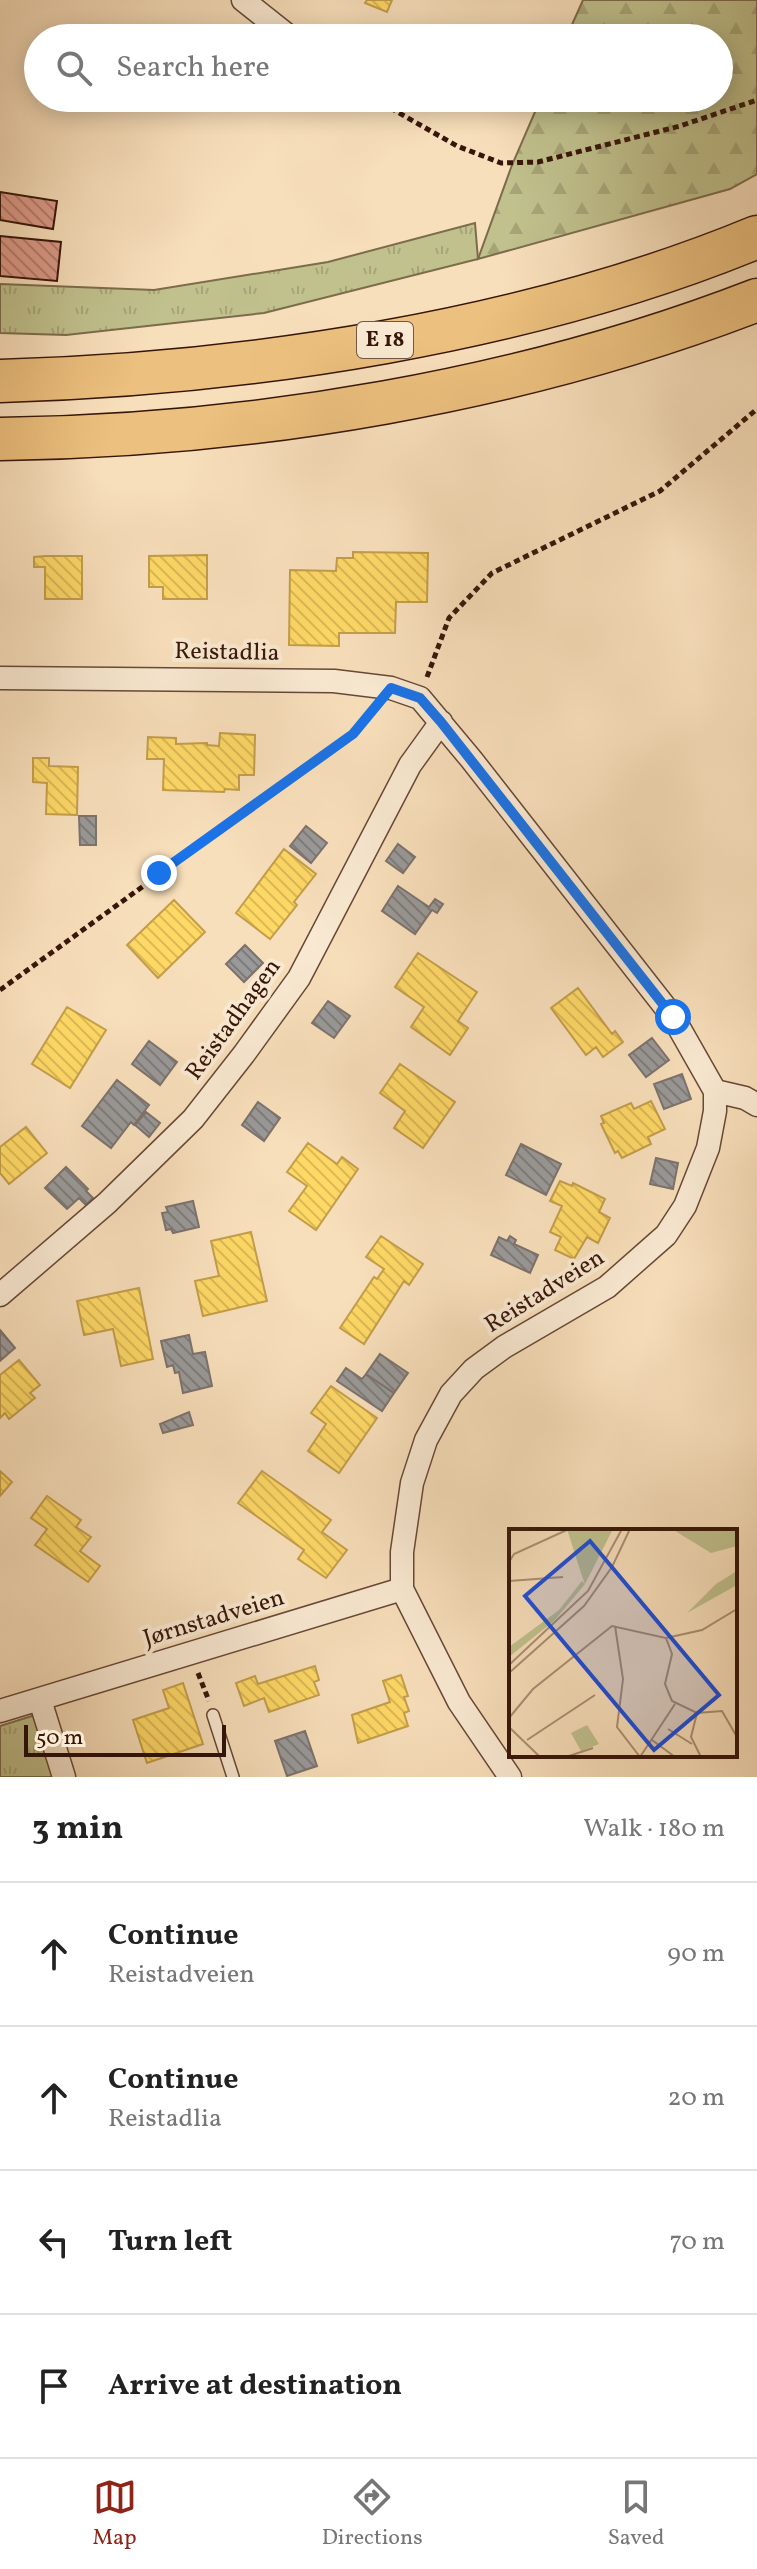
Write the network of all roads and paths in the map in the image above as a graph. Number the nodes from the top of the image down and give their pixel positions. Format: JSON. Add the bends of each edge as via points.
{"nodes":[{"id":1,"x":243,"y":0,"type":"edge"},
{"id":2,"x":273,"y":24,"type":"edge"},
{"id":3,"x":757,"y":100,"type":"edge"},
{"id":4,"x":733,"y":108,"type":"edge"},
{"id":5,"x":398,"y":112,"type":"edge"},
{"id":6,"x":721,"y":112,"type":"edge"},
{"id":7,"x":757,"y":237,"type":"edge"},
{"id":8,"x":757,"y":300,"type":"edge"},
{"id":9,"x":0,"y":381,"type":"edge"},
{"id":10,"x":757,"y":409,"type":"edge"},
{"id":11,"x":0,"y":439,"type":"edge"},
{"id":12,"x":0,"y":678,"type":"edge"},
{"id":13,"x":391,"y":688,"type":"junction"},
{"id":14,"x":420,"y":698,"type":"junction"},
{"id":15,"x":441,"y":722,"type":"junction"},
{"id":16,"x":0,"y":990,"type":"edge"},
{"id":17,"x":715,"y":1091,"type":"junction"},
{"id":18,"x":757,"y":1105,"type":"edge"},
{"id":19,"x":0,"y":1295,"type":"edge"},
{"id":20,"x":402,"y":1589,"type":"junction"},
{"id":21,"x":191,"y":1653,"type":"junction"},
{"id":22,"x":40,"y":1700,"type":"junction"},
{"id":23,"x":0,"y":1711,"type":"edge"},
{"id":24,"x":213,"y":1715,"type":"joint"},
{"id":25,"x":506,"y":1776,"type":"edge"},
{"id":26,"x":64,"y":1777,"type":"edge"},
{"id":27,"x":233,"y":1777,"type":"edge"}],
"edges":[{"from":1,"to":2,"type":"street"},
{"from":3,"to":4,"type":"path"},
{"from":5,"to":6,"type":"path","via":[[457,146],[501,163],[538,162]]},
{"from":7,"to":9,"type":"highway","number":"E 18","via":[[602,292],[453,328],[215,366]]},
{"from":8,"to":11,"type":"highway","via":[[622,346],[445,391],[227,424]]},
{"from":10,"to":14,"type":"path","via":[[660,491],[492,573],[449,618]]},
{"from":12,"to":13,"type":"street","name":"Reistadlia","via":[[334,681]]},
{"from":13,"to":14,"type":"street","name":"Reistadlia"},
{"from":13,"to":16,"type":"path","via":[[353,734]]},
{"from":14,"to":15,"type":"street","name":"Reistadlia"},
{"from":15,"to":17,"type":"street","via":[[673,1017]]},
{"from":15,"to":19,"type":"street","name":"Reistadhagen","via":[[410,765],[299,978],[244,1054],[193,1119],[107,1203]]},
{"from":17,"to":18,"type":"street"},
{"from":17,"to":20,"type":"street","name":"Reistadveien","via":[[708,1148],[685,1206],[666,1235],[607,1287],[504,1347],[451,1394],[426,1440],[412,1483]]},
{"from":20,"to":21,"type":"street","name":"Jørnstadveien"},
{"from":20,"to":25,"type":"street","name":"Reistadveien","via":[[459,1702]]},
{"from":21,"to":22,"type":"street","name":"Jørnstadveien"},
{"from":21,"to":24,"type":"path"},
{"from":22,"to":23,"type":"street","name":"Jørnstadveien"},
{"from":22,"to":26,"type":"street"},
{"from":24,"to":27,"type":"lane"}]}
